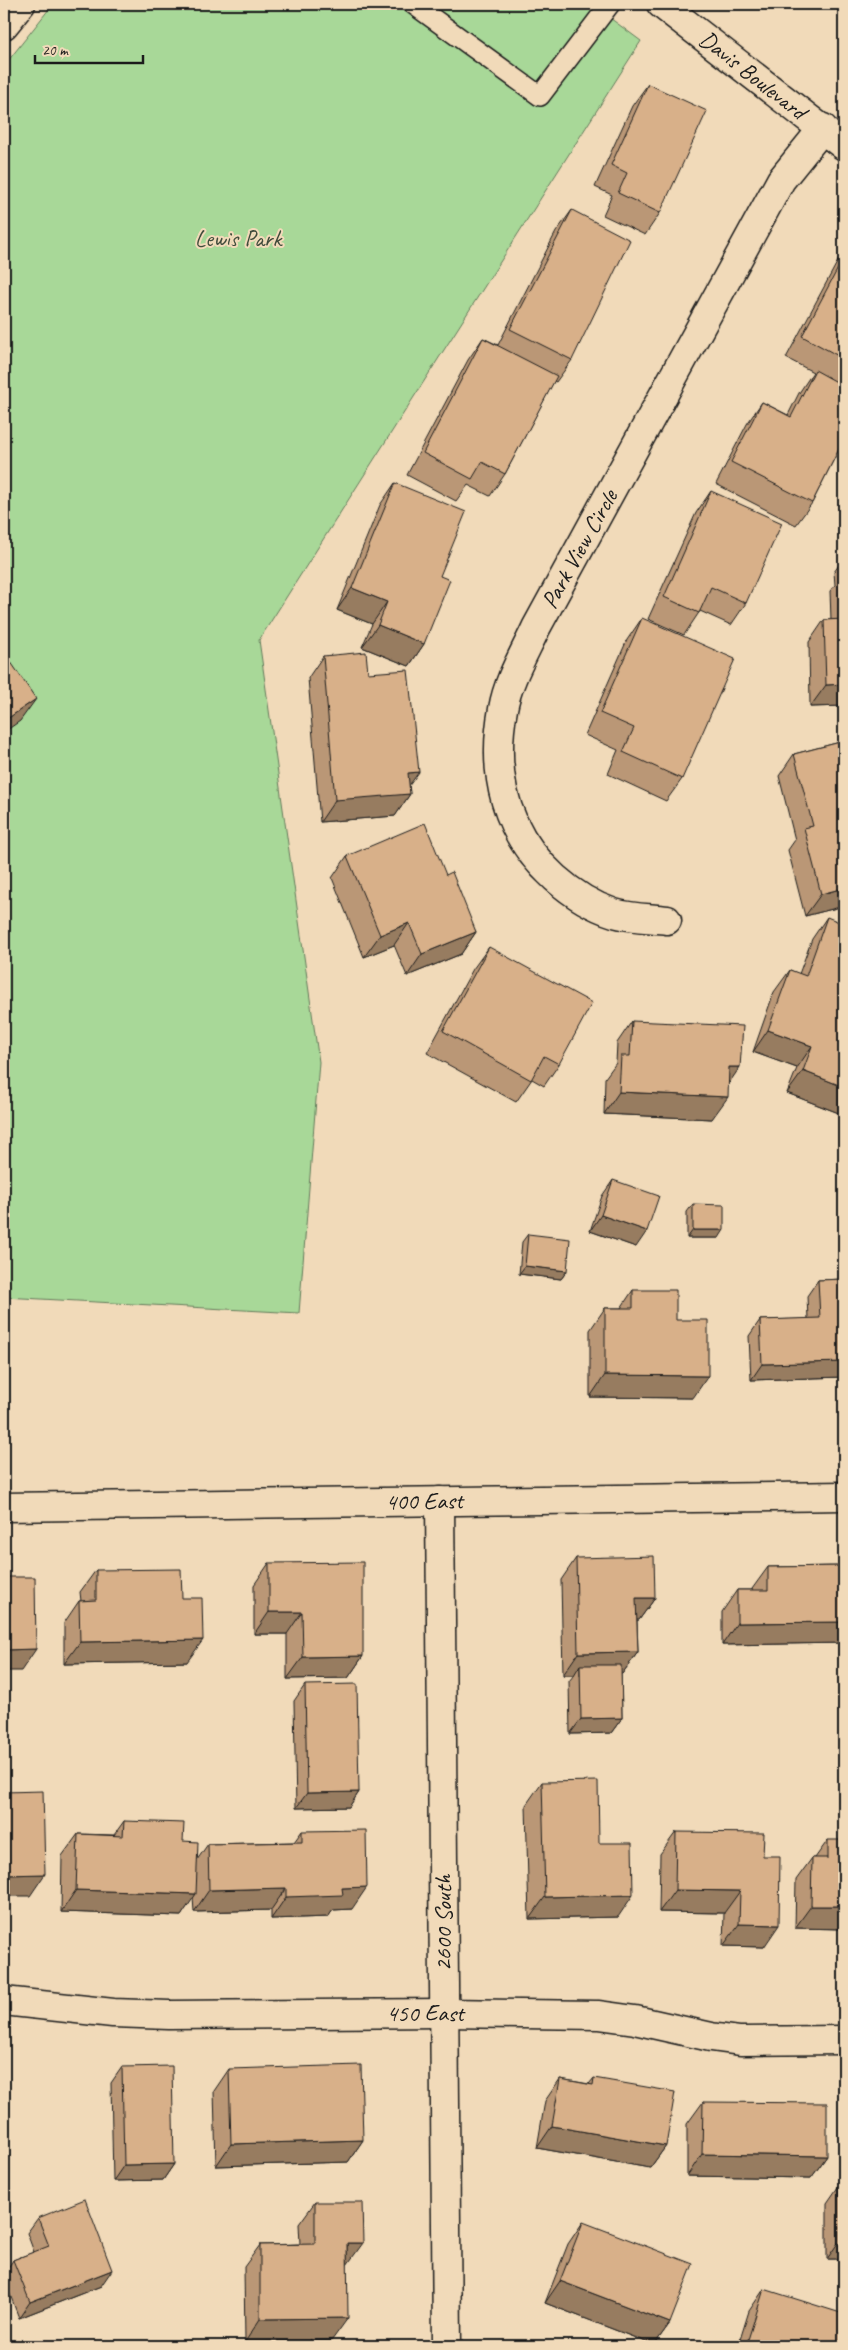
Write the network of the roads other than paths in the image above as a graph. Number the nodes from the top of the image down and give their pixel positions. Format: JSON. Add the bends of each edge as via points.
{"nodes":[{"id":1,"x":21,"y":4,"type":"edge"},
{"id":2,"x":413,"y":4,"type":"edge"},
{"id":3,"x":610,"y":4,"type":"edge"},
{"id":4,"x":661,"y":4,"type":"edge"},
{"id":5,"x":4,"y":25,"type":"edge"},
{"id":6,"x":823,"y":128,"type":"junction"},
{"id":7,"x":844,"y":146,"type":"edge"},
{"id":8,"x":667,"y":920,"type":"dead end"},
{"id":9,"x":844,"y":1496,"type":"edge"},
{"id":10,"x":440,"y":1501,"type":"junction"},
{"id":11,"x":4,"y":1507,"type":"edge"},
{"id":12,"x":4,"y":2001,"type":"edge"},
{"id":13,"x":444,"y":2013,"type":"junction"},
{"id":14,"x":844,"y":2040,"type":"edge"},
{"id":15,"x":447,"y":2346,"type":"edge"}],
"edges":[{"from":1,"to":5,"type":"street"},
{"from":2,"to":3,"type":"lane","via":[[540,96]]},
{"from":4,"to":6,"type":"street","name":"Davis Boulevard"},
{"from":6,"to":7,"type":"street","name":"Davis Boulevard"},
{"from":6,"to":8,"type":"street","name":"Park View Circle","via":[[781,180],[536,628],[514,674],[503,707],[498,740],[500,776],[508,810],[521,840],[540,865],[587,902],[615,913]]},
{"from":9,"to":10,"type":"street","name":"400 East"},
{"from":10,"to":11,"type":"street","name":"400 East"},
{"from":10,"to":13,"type":"street","name":"2600 South"},
{"from":12,"to":13,"type":"street","name":"450 East","via":[[113,2013],[169,2015]]},
{"from":13,"to":14,"type":"street","name":"450 East","via":[[599,2015],[740,2041]]},
{"from":13,"to":15,"type":"street","name":"2600 South"}]}
